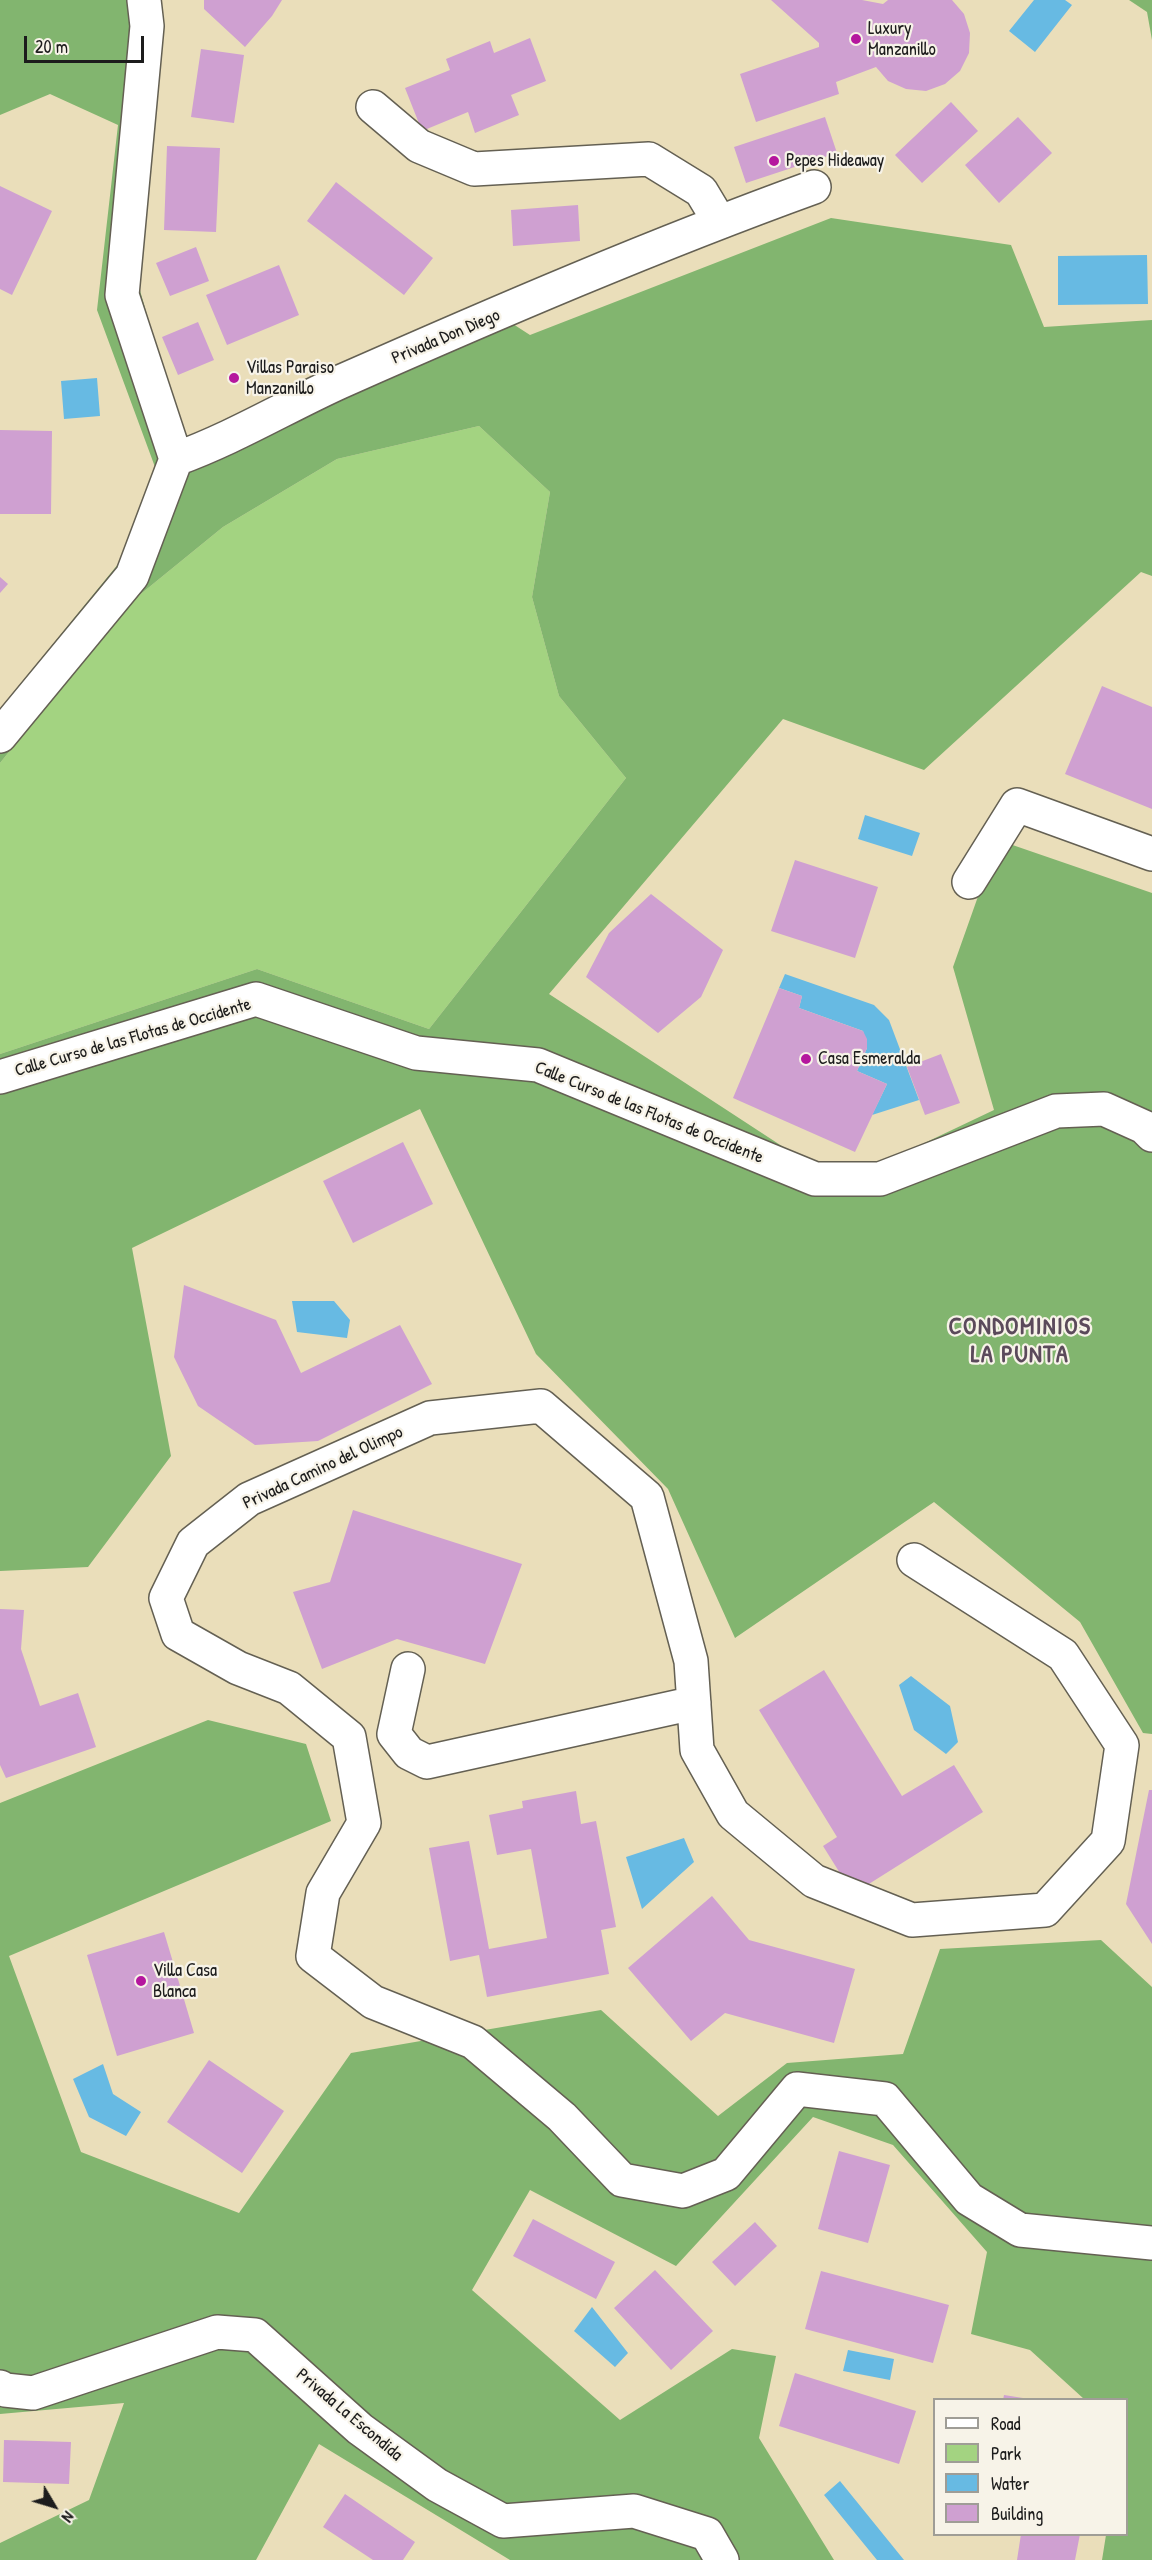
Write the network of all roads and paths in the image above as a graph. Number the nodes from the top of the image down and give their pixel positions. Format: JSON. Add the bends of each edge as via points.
{"nodes":[{"id":1,"x":144,"y":0,"type":"edge"},
{"id":2,"x":373,"y":107,"type":"dead end"},
{"id":3,"x":814,"y":187,"type":"dead end"},
{"id":4,"x":719,"y":221,"type":"junction"},
{"id":5,"x":176,"y":459,"type":"junction"},
{"id":6,"x":0,"y":736,"type":"edge"},
{"id":7,"x":1152,"y":854,"type":"edge"},
{"id":8,"x":969,"y":882,"type":"dead end"},
{"id":9,"x":0,"y":1077,"type":"edge"},
{"id":10,"x":1152,"y":1135,"type":"edge"},
{"id":11,"x":914,"y":1560,"type":"dead end"},
{"id":12,"x":408,"y":1669,"type":"dead end"},
{"id":13,"x":694,"y":1703,"type":"junction"},
{"id":14,"x":1152,"y":2243,"type":"edge"},
{"id":15,"x":0,"y":2387,"type":"edge"},
{"id":16,"x":722,"y":2560,"type":"edge"}],
"edges":[{"from":1,"to":5,"type":"street","via":[[147,26],[122,295]]},
{"from":2,"to":4,"type":"street","via":[[419,146],[474,169],[648,159],[701,191]]},
{"from":3,"to":4,"type":"street","name":"Privada Don Diego"},
{"from":4,"to":5,"type":"street","name":"Privada Don Diego","via":[[338,383],[220,443]]},
{"from":5,"to":6,"type":"street","via":[[132,576]]},
{"from":7,"to":8,"type":"street","via":[[1017,805]]},
{"from":9,"to":10,"type":"street","name":"Calle Curso de las Flotas de Occidente","via":[[256,999],[416,1053],[538,1065],[815,1179],[880,1179],[1056,1111],[1104,1109],[1144,1127]]},
{"from":11,"to":13,"type":"street","name":"Privada Camino del Olimpo","via":[[1063,1655],[1122,1745],[1108,1842],[1045,1910],[912,1920],[814,1881],[734,1814],[697,1750]]},
{"from":12,"to":13,"type":"street","via":[[394,1734],[409,1753],[427,1762]]},
{"from":13,"to":14,"type":"street","name":"Privada Camino del Olimpo","via":[[691,1661],[647,1497],[541,1406],[430,1419],[249,1499],[194,1544],[166,1598],[178,1634],[238,1668],[289,1688],[349,1737],[363,1823],[322,1893],[313,1956],[373,2002],[473,2042],[562,2117],[622,2180],[683,2191],[726,2174],[796,2089],[885,2099],[969,2199],[1020,2230]]},
{"from":15,"to":16,"type":"street","name":"Privada La Escondida","via":[[33,2393],[217,2332],[255,2335],[360,2429],[437,2485],[503,2522],[634,2511],[707,2534]]}]}
